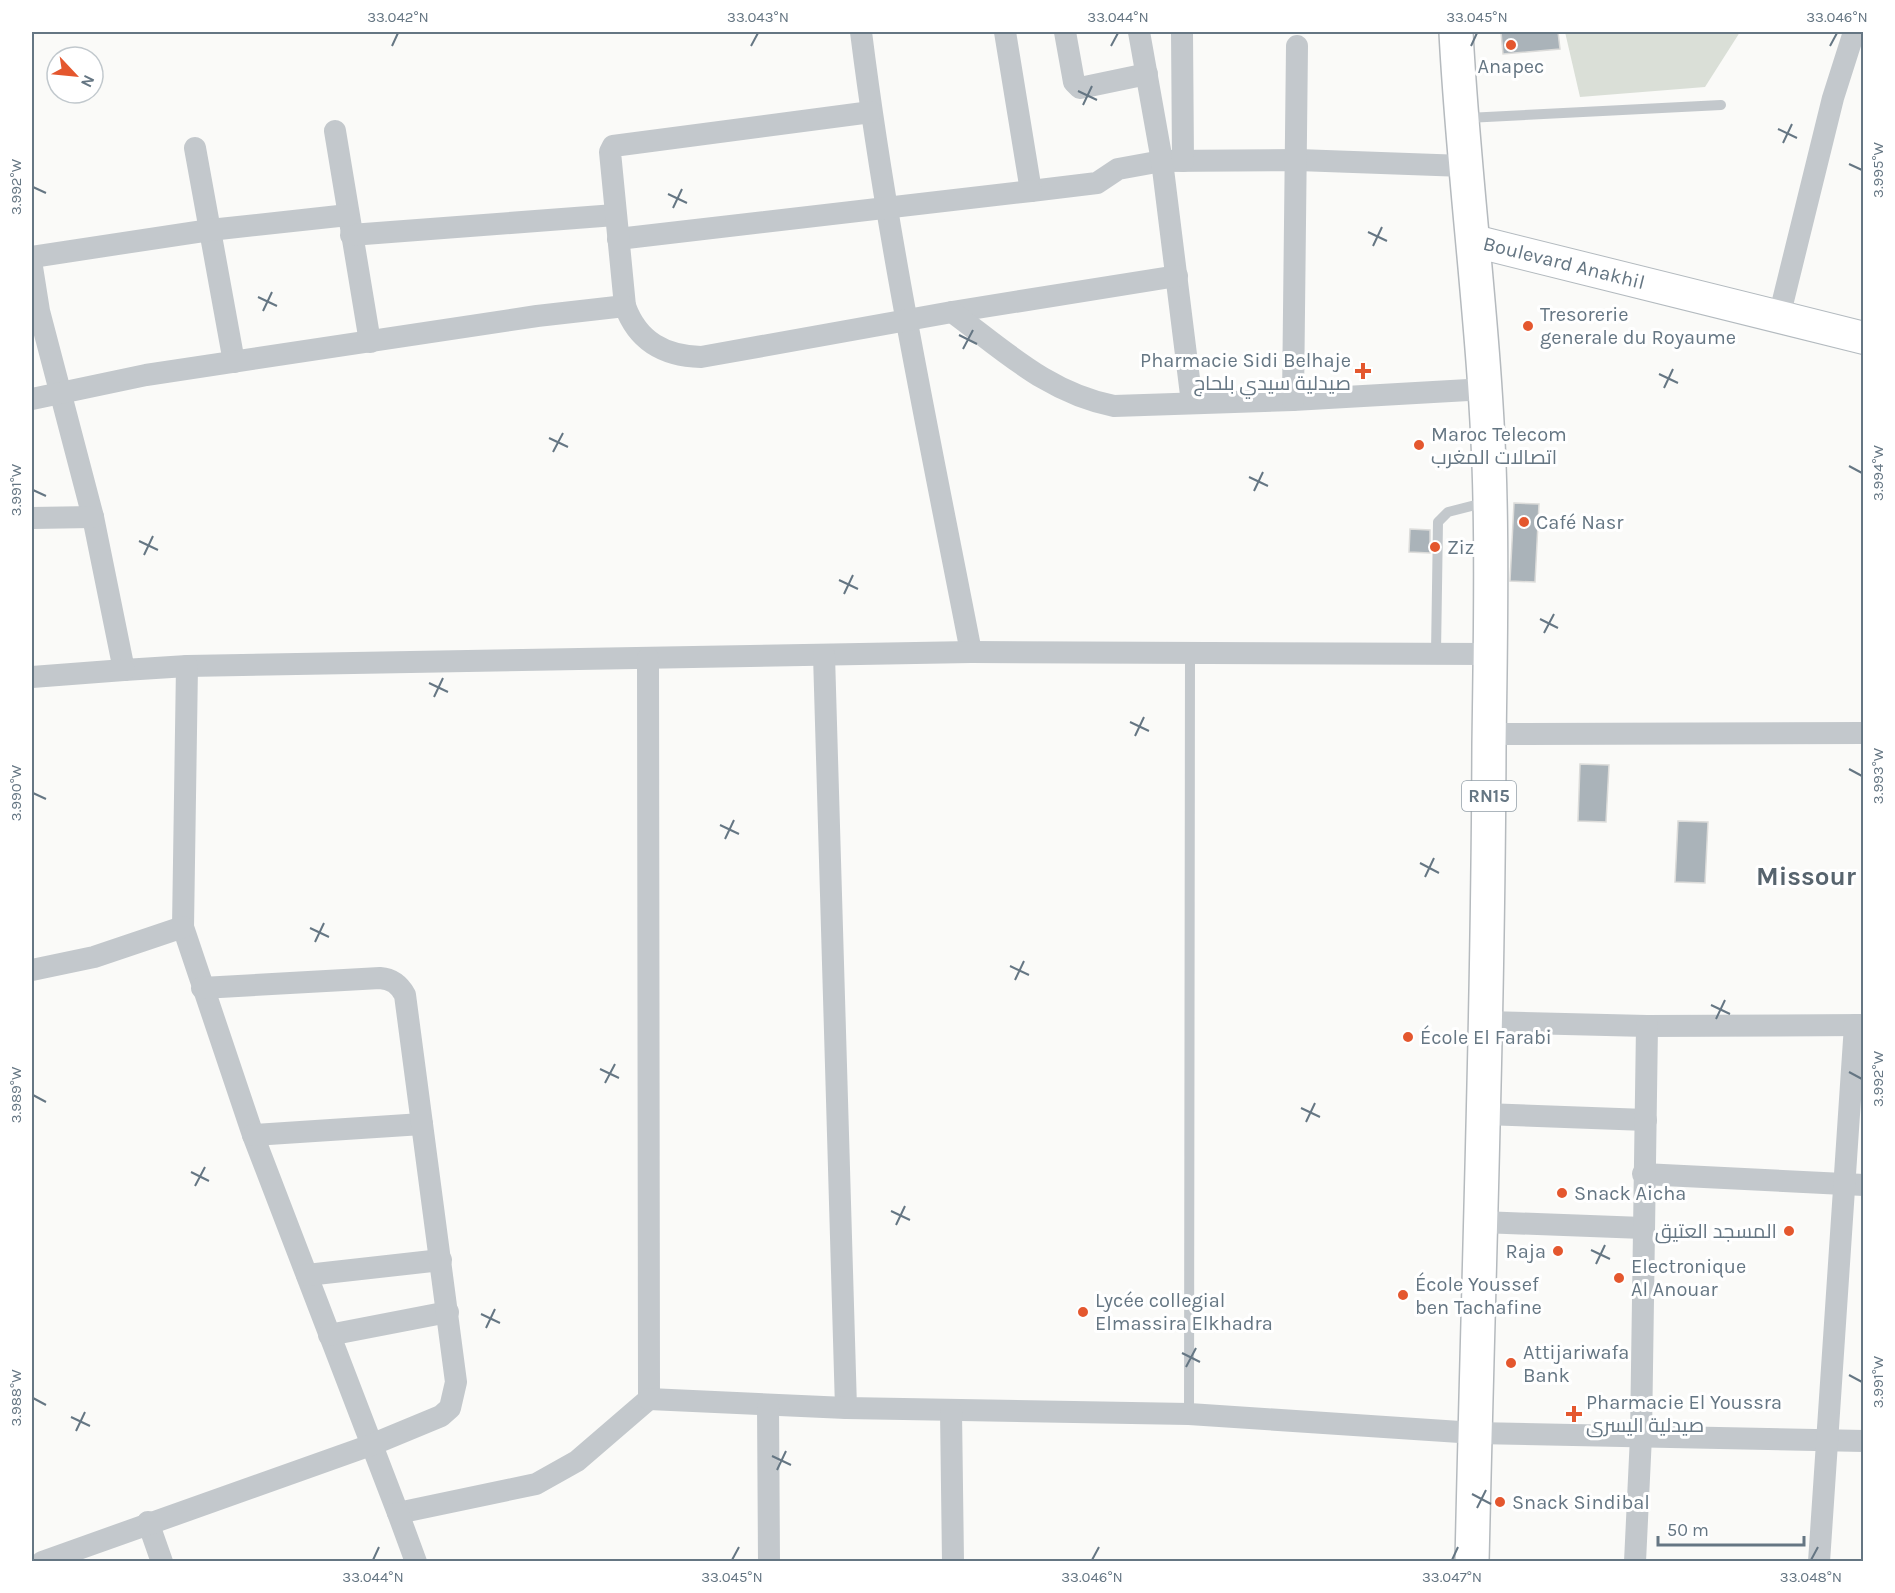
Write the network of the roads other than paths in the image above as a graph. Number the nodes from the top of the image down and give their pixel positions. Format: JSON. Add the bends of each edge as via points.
{"nodes":[{"id":1,"x":861,"y":32,"type":"edge"},
{"id":2,"x":1005,"y":32,"type":"edge"},
{"id":3,"x":1065,"y":32,"type":"edge"},
{"id":4,"x":1139,"y":32,"type":"edge"},
{"id":5,"x":1182,"y":32,"type":"edge"},
{"id":6,"x":1456,"y":32,"type":"edge"},
{"id":7,"x":1854,"y":32,"type":"edge"},
{"id":8,"x":1297,"y":46,"type":"dead end"},
{"id":9,"x":1147,"y":74,"type":"junction"},
{"id":10,"x":1721,"y":105,"type":"dead end"},
{"id":11,"x":871,"y":112,"type":"junction"},
{"id":12,"x":1461,"y":119,"type":"junction"},
{"id":13,"x":335,"y":131,"type":"dead end"},
{"id":14,"x":195,"y":148,"type":"dead end"},
{"id":15,"x":1298,"y":160,"type":"junction"},
{"id":16,"x":1172,"y":161,"type":"junction"},
{"id":17,"x":1464,"y":166,"type":"junction"},
{"id":18,"x":1031,"y":190,"type":"junction"},
{"id":19,"x":888,"y":206,"type":"junction"},
{"id":20,"x":615,"y":215,"type":"junction"},
{"id":21,"x":349,"y":225,"type":"junction"},
{"id":22,"x":210,"y":230,"type":"junction"},
{"id":23,"x":618,"y":239,"type":"junction"},
{"id":24,"x":1474,"y":241,"type":"junction"},
{"id":25,"x":32,"y":257,"type":"edge"},
{"id":26,"x":32,"y":267,"type":"edge"},
{"id":27,"x":1177,"y":276,"type":"junction"},
{"id":28,"x":625,"y":306,"type":"junction"},
{"id":29,"x":35,"y":312,"type":"edge"},
{"id":30,"x":952,"y":312,"type":"junction"},
{"id":31,"x":1779,"y":317,"type":"junction"},
{"id":32,"x":907,"y":318,"type":"junction"},
{"id":33,"x":1863,"y":338,"type":"edge"},
{"id":34,"x":370,"y":342,"type":"junction"},
{"id":35,"x":234,"y":362,"type":"junction"},
{"id":36,"x":1486,"y":389,"type":"junction"},
{"id":37,"x":60,"y":393,"type":"junction"},
{"id":38,"x":32,"y":399,"type":"edge"},
{"id":39,"x":1293,"y":400,"type":"junction"},
{"id":40,"x":1192,"y":403,"type":"junction"},
{"id":41,"x":1490,"y":501,"type":"junction"},
{"id":42,"x":93,"y":516,"type":"junction"},
{"id":43,"x":32,"y":518,"type":"edge"},
{"id":44,"x":971,"y":652,"type":"junction"},
{"id":45,"x":1190,"y":652,"type":"junction"},
{"id":46,"x":1436,"y":653,"type":"junction"},
{"id":47,"x":1490,"y":654,"type":"junction"},
{"id":48,"x":824,"y":655,"type":"junction"},
{"id":49,"x":648,"y":658,"type":"junction"},
{"id":50,"x":187,"y":666,"type":"junction"},
{"id":51,"x":124,"y":670,"type":"junction"},
{"id":52,"x":32,"y":677,"type":"edge"},
{"id":53,"x":1490,"y":734,"type":"junction"},
{"id":54,"x":1863,"y":734,"type":"edge"},
{"id":55,"x":183,"y":927,"type":"junction"},
{"id":56,"x":32,"y":970,"type":"edge"},
{"id":57,"x":202,"y":987,"type":"junction"},
{"id":58,"x":1486,"y":1022,"type":"junction"},
{"id":59,"x":1859,"y":1025,"type":"edge"},
{"id":60,"x":1647,"y":1026,"type":"junction"},
{"id":61,"x":1484,"y":1114,"type":"junction"},
{"id":62,"x":1646,"y":1120,"type":"junction"},
{"id":63,"x":422,"y":1124,"type":"junction"},
{"id":64,"x":253,"y":1135,"type":"junction"},
{"id":65,"x":1643,"y":1174,"type":"junction"},
{"id":66,"x":1854,"y":1185,"type":"edge"},
{"id":67,"x":1481,"y":1222,"type":"junction"},
{"id":68,"x":1643,"y":1228,"type":"junction"},
{"id":69,"x":441,"y":1260,"type":"junction"},
{"id":70,"x":307,"y":1275,"type":"junction"},
{"id":71,"x":448,"y":1312,"type":"junction"},
{"id":72,"x":329,"y":1335,"type":"junction"},
{"id":73,"x":649,"y":1399,"type":"junction"},
{"id":74,"x":768,"y":1405,"type":"junction"},
{"id":75,"x":846,"y":1408,"type":"junction"},
{"id":76,"x":951,"y":1411,"type":"junction"},
{"id":77,"x":1189,"y":1414,"type":"junction"},
{"id":78,"x":1475,"y":1433,"type":"junction"},
{"id":79,"x":1641,"y":1436,"type":"junction"},
{"id":80,"x":1826,"y":1441,"type":"junction"},
{"id":81,"x":1863,"y":1441,"type":"edge"},
{"id":82,"x":371,"y":1445,"type":"junction"},
{"id":83,"x":398,"y":1513,"type":"junction"},
{"id":84,"x":148,"y":1522,"type":"junction"},
{"id":85,"x":42,"y":1562,"type":"edge"},
{"id":86,"x":162,"y":1562,"type":"edge"},
{"id":87,"x":416,"y":1562,"type":"edge"},
{"id":88,"x":769,"y":1562,"type":"edge"},
{"id":89,"x":953,"y":1562,"type":"edge"},
{"id":90,"x":1472,"y":1562,"type":"edge"},
{"id":91,"x":1635,"y":1562,"type":"edge"},
{"id":92,"x":1819,"y":1562,"type":"edge"}],
"edges":[{"from":1,"to":11,"type":"street"},
{"from":2,"to":18,"type":"street"},
{"from":3,"to":9,"type":"street","via":[[1074,82],[1080,88]]},
{"from":4,"to":9,"type":"street"},
{"from":5,"to":16,"type":"street"},
{"from":6,"to":12,"type":"main road","number":"RN15"},
{"from":7,"to":31,"type":"street","via":[[1833,98]]},
{"from":8,"to":15,"type":"street"},
{"from":9,"to":16,"type":"street"},
{"from":10,"to":12,"type":"lane"},
{"from":11,"to":19,"type":"street"},
{"from":11,"to":20,"type":"street","via":[[616,144],[610,152]]},
{"from":12,"to":17,"type":"main road","number":"RN15"},
{"from":13,"to":21,"type":"street"},
{"from":14,"to":22,"type":"street"},
{"from":15,"to":16,"type":"street"},
{"from":15,"to":17,"type":"street"},
{"from":15,"to":39,"type":"street"},
{"from":16,"to":18,"type":"street","via":[[1118,169],[1097,183]]},
{"from":16,"to":27,"type":"street"},
{"from":17,"to":24,"type":"main road","number":"RN15"},
{"from":18,"to":19,"type":"street"},
{"from":19,"to":23,"type":"street"},
{"from":19,"to":32,"type":"street"},
{"from":20,"to":21,"type":"street"},
{"from":20,"to":23,"type":"street"},
{"from":21,"to":22,"type":"street"},
{"from":21,"to":34,"type":"street"},
{"from":22,"to":25,"type":"street"},
{"from":22,"to":35,"type":"street"},
{"from":23,"to":28,"type":"street"},
{"from":24,"to":31,"type":"street","name":"Boulevard Anakhil"},
{"from":24,"to":36,"type":"main road","number":"RN15"},
{"from":26,"to":29,"type":"street"},
{"from":27,"to":30,"type":"street"},
{"from":27,"to":40,"type":"street"},
{"from":28,"to":32,"type":"street","via":[[631,323],[648,341],[671,354],[701,357]]},
{"from":28,"to":34,"type":"street"},
{"from":29,"to":37,"type":"street"},
{"from":30,"to":32,"type":"street"},
{"from":30,"to":40,"type":"street","via":[[1054,387],[1077,397],[1114,406]]},
{"from":31,"to":33,"type":"street","name":"Boulevard Anakhil"},
{"from":32,"to":44,"type":"street"},
{"from":34,"to":35,"type":"street"},
{"from":35,"to":37,"type":"street"},
{"from":36,"to":39,"type":"street"},
{"from":36,"to":41,"type":"main road","number":"RN15"},
{"from":37,"to":38,"type":"street"},
{"from":37,"to":42,"type":"street"},
{"from":39,"to":40,"type":"street"},
{"from":41,"to":46,"type":"lane","via":[[1448,512],[1438,522]]},
{"from":41,"to":47,"type":"main road","number":"RN15"},
{"from":42,"to":43,"type":"street"},
{"from":42,"to":51,"type":"street"},
{"from":44,"to":45,"type":"street"},
{"from":44,"to":48,"type":"street"},
{"from":45,"to":46,"type":"street"},
{"from":45,"to":77,"type":"lane"},
{"from":46,"to":47,"type":"street"},
{"from":47,"to":53,"type":"main road","number":"RN15"},
{"from":48,"to":49,"type":"street"},
{"from":48,"to":75,"type":"street"},
{"from":49,"to":50,"type":"street"},
{"from":49,"to":73,"type":"street"},
{"from":50,"to":51,"type":"street"},
{"from":50,"to":55,"type":"street"},
{"from":51,"to":52,"type":"street"},
{"from":53,"to":54,"type":"street"},
{"from":53,"to":58,"type":"main road","number":"RN15"},
{"from":55,"to":56,"type":"street","via":[[94,957]]},
{"from":55,"to":57,"type":"street"},
{"from":57,"to":63,"type":"street","via":[[380,978],[395,982],[405,995]]},
{"from":57,"to":64,"type":"street"},
{"from":58,"to":60,"type":"street"},
{"from":58,"to":61,"type":"main road","number":"RN15"},
{"from":59,"to":60,"type":"street"},
{"from":59,"to":66,"type":"street"},
{"from":60,"to":62,"type":"street"},
{"from":61,"to":62,"type":"street"},
{"from":61,"to":67,"type":"main road","number":"RN15"},
{"from":62,"to":65,"type":"street"},
{"from":63,"to":64,"type":"street"},
{"from":63,"to":69,"type":"street"},
{"from":64,"to":70,"type":"street"},
{"from":65,"to":66,"type":"street"},
{"from":65,"to":68,"type":"street"},
{"from":66,"to":80,"type":"street"},
{"from":67,"to":68,"type":"street"},
{"from":67,"to":78,"type":"main road","number":"RN15"},
{"from":68,"to":79,"type":"street"},
{"from":69,"to":70,"type":"street"},
{"from":69,"to":71,"type":"street"},
{"from":70,"to":72,"type":"street"},
{"from":71,"to":72,"type":"street"},
{"from":71,"to":82,"type":"street","via":[[456,1382],[450,1408],[441,1416]]},
{"from":72,"to":82,"type":"street"},
{"from":73,"to":74,"type":"street"},
{"from":73,"to":83,"type":"street","via":[[577,1461],[536,1484]]},
{"from":74,"to":75,"type":"street"},
{"from":74,"to":88,"type":"street"},
{"from":75,"to":76,"type":"street"},
{"from":76,"to":77,"type":"street"},
{"from":76,"to":89,"type":"street"},
{"from":77,"to":78,"type":"street"},
{"from":78,"to":79,"type":"street"},
{"from":78,"to":90,"type":"main road","number":"RN15"},
{"from":79,"to":80,"type":"street"},
{"from":79,"to":91,"type":"street"},
{"from":80,"to":81,"type":"street"},
{"from":80,"to":92,"type":"street"},
{"from":82,"to":83,"type":"street"},
{"from":82,"to":84,"type":"street"},
{"from":83,"to":87,"type":"street"},
{"from":84,"to":85,"type":"street"},
{"from":84,"to":86,"type":"street"}]}
